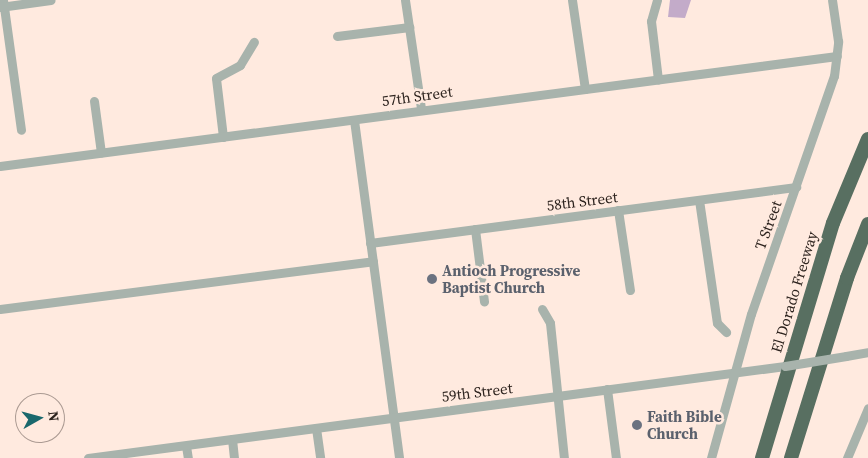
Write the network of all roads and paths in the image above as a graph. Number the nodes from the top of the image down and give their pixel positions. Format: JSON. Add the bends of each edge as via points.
{"nodes":[{"id":1,"x":52,"y":0,"type":"edge"},
{"id":2,"x":406,"y":0,"type":"edge"},
{"id":3,"x":572,"y":0,"type":"edge"},
{"id":4,"x":657,"y":0,"type":"edge"},
{"id":5,"x":832,"y":0,"type":"edge"},
{"id":6,"x":2,"y":4,"type":"edge"},
{"id":7,"x":409,"y":27,"type":"junction"},
{"id":8,"x":337,"y":36,"type":"dead end"},
{"id":9,"x":254,"y":42,"type":"dead end"},
{"id":10,"x":837,"y":56,"type":"junction"},
{"id":11,"x":658,"y":80,"type":"junction"},
{"id":12,"x":585,"y":89,"type":"junction"},
{"id":13,"x":94,"y":101,"type":"dead end"},
{"id":14,"x":421,"y":108,"type":"junction"},
{"id":15,"x":354,"y":120,"type":"junction"},
{"id":16,"x":20,"y":130,"type":"dead end"},
{"id":17,"x":222,"y":137,"type":"junction"},
{"id":18,"x":868,"y":139,"type":"edge"},
{"id":19,"x":102,"y":153,"type":"junction"},
{"id":20,"x":0,"y":166,"type":"edge"},
{"id":21,"x":796,"y":187,"type":"junction"},
{"id":22,"x":699,"y":200,"type":"junction"},
{"id":23,"x":618,"y":210,"type":"junction"},
{"id":24,"x":868,"y":224,"type":"edge"},
{"id":25,"x":475,"y":229,"type":"junction"},
{"id":26,"x":370,"y":242,"type":"junction"},
{"id":27,"x":373,"y":261,"type":"junction"},
{"id":28,"x":630,"y":290,"type":"dead end"},
{"id":29,"x":484,"y":301,"type":"dead end"},
{"id":30,"x":0,"y":309,"type":"edge"},
{"id":31,"x":542,"y":309,"type":"dead end"},
{"id":32,"x":726,"y":332,"type":"dead end"},
{"id":33,"x":868,"y":352,"type":"edge"},
{"id":34,"x":732,"y":372,"type":"junction"},
{"id":35,"x":607,"y":389,"type":"junction"},
{"id":36,"x":557,"y":396,"type":"junction"},
{"id":37,"x":868,"y":408,"type":"edge"},
{"id":38,"x":394,"y":418,"type":"junction"},
{"id":39,"x":865,"y":425,"type":"edge"},
{"id":40,"x":316,"y":428,"type":"junction"},
{"id":41,"x":232,"y":439,"type":"junction"},
{"id":42,"x":186,"y":446,"type":"junction"},
{"id":43,"x":88,"y":458,"type":"edge"},
{"id":44,"x":188,"y":458,"type":"edge"},
{"id":45,"x":234,"y":458,"type":"edge"},
{"id":46,"x":320,"y":458,"type":"edge"},
{"id":47,"x":399,"y":458,"type":"edge"},
{"id":48,"x":564,"y":458,"type":"edge"},
{"id":49,"x":616,"y":458,"type":"edge"},
{"id":50,"x":711,"y":458,"type":"edge"},
{"id":51,"x":762,"y":458,"type":"edge"},
{"id":52,"x":791,"y":458,"type":"edge"},
{"id":53,"x":847,"y":458,"type":"edge"}],
"edges":[{"from":1,"to":6,"type":"street"},
{"from":2,"to":7,"type":"street"},
{"from":3,"to":12,"type":"street"},
{"from":4,"to":11,"type":"street","via":[[651,20]]},
{"from":5,"to":10,"type":"street","name":"T Street"},
{"from":6,"to":16,"type":"street"},
{"from":7,"to":8,"type":"street"},
{"from":7,"to":14,"type":"street"},
{"from":9,"to":17,"type":"street","via":[[240,65],[216,78]]},
{"from":10,"to":11,"type":"street","name":"57th Street"},
{"from":10,"to":21,"type":"street","name":"T Street","via":[[830,94]]},
{"from":11,"to":12,"type":"street","name":"57th Street"},
{"from":12,"to":14,"type":"street","name":"57th Street"},
{"from":13,"to":19,"type":"street"},
{"from":14,"to":15,"type":"street","name":"57th Street"},
{"from":15,"to":17,"type":"street","name":"57th Street"},
{"from":15,"to":26,"type":"street"},
{"from":17,"to":19,"type":"street","name":"57th Street"},
{"from":18,"to":51,"type":"highway","name":"El Dorado Freeway","via":[[833,223]]},
{"from":19,"to":20,"type":"street","name":"57th Street"},
{"from":21,"to":22,"type":"street","name":"58th Street"},
{"from":21,"to":34,"type":"street","name":"T Street"},
{"from":22,"to":23,"type":"street","name":"58th Street"},
{"from":22,"to":32,"type":"street","via":[[717,323]]},
{"from":23,"to":25,"type":"street","name":"58th Street"},
{"from":23,"to":28,"type":"street"},
{"from":24,"to":52,"type":"highway","via":[[847,278]]},
{"from":25,"to":26,"type":"street","name":"58th Street","via":[[442,236]]},
{"from":25,"to":29,"type":"street"},
{"from":26,"to":27,"type":"street"},
{"from":27,"to":30,"type":"street"},
{"from":27,"to":38,"type":"street","via":[[388,343]]},
{"from":31,"to":36,"type":"street","via":[[550,323]]},
{"from":33,"to":34,"type":"street","name":"59th Street","bridge":true},
{"from":34,"to":35,"type":"street","name":"59th Street"},
{"from":34,"to":50,"type":"street","name":"T Street"},
{"from":35,"to":36,"type":"street","name":"59th Street"},
{"from":35,"to":49,"type":"street"},
{"from":36,"to":38,"type":"street","name":"59th Street"},
{"from":36,"to":48,"type":"street"},
{"from":37,"to":39,"type":"street"},
{"from":38,"to":40,"type":"street","name":"59th Street"},
{"from":38,"to":47,"type":"street"},
{"from":39,"to":53,"type":"street"},
{"from":40,"to":41,"type":"street","name":"59th Street"},
{"from":40,"to":46,"type":"street"},
{"from":41,"to":42,"type":"street","name":"59th Street"},
{"from":41,"to":45,"type":"street"},
{"from":42,"to":43,"type":"street","name":"59th Street"},
{"from":42,"to":44,"type":"street"}]}
